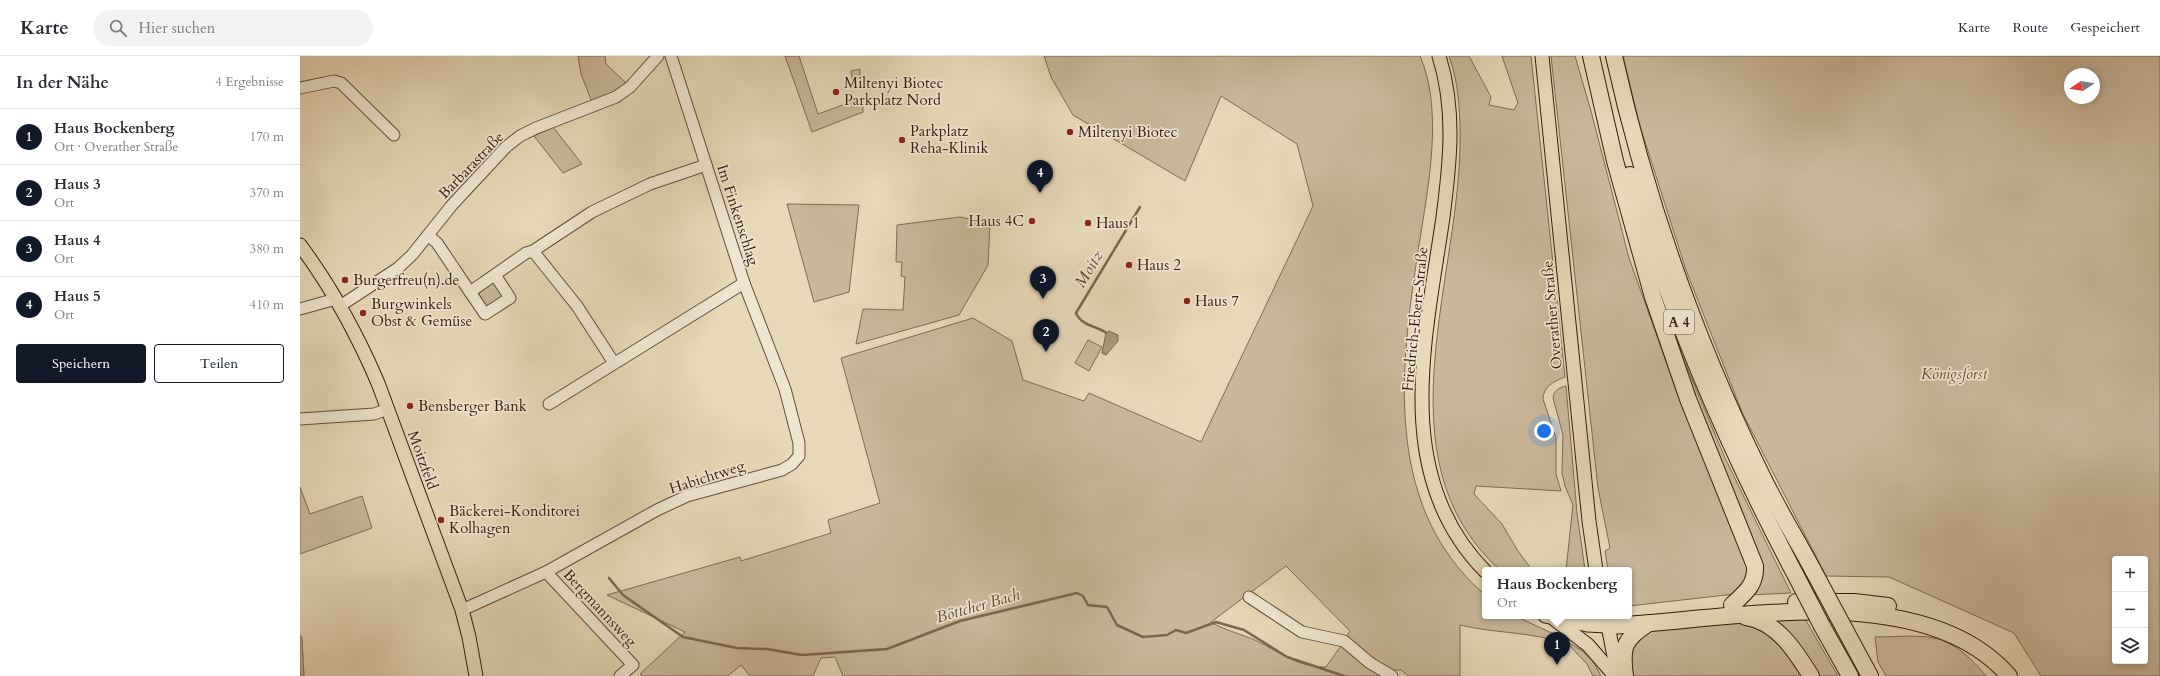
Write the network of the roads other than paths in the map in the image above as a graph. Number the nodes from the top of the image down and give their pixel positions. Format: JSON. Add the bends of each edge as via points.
{"nodes":[{"id":1,"x":658,"y":56,"type":"edge"},
{"id":2,"x":671,"y":56,"type":"edge"},
{"id":3,"x":1439,"y":56,"type":"edge"},
{"id":4,"x":1542,"y":56,"type":"edge"},
{"id":5,"x":1591,"y":56,"type":"edge"},
{"id":6,"x":1598,"y":56,"type":"edge"},
{"id":7,"x":1614,"y":56,"type":"edge"},
{"id":8,"x":300,"y":88,"type":"edge"},
{"id":9,"x":394,"y":135,"type":"dead end"},
{"id":10,"x":706,"y":165,"type":"junction"},
{"id":11,"x":428,"y":235,"type":"junction"},
{"id":12,"x":300,"y":245,"type":"edge"},
{"id":13,"x":529,"y":252,"type":"junction"},
{"id":14,"x":495,"y":275,"type":"junction"},
{"id":15,"x":744,"y":282,"type":"junction"},
{"id":16,"x":470,"y":292,"type":"junction"},
{"id":17,"x":338,"y":302,"type":"junction"},
{"id":18,"x":300,"y":310,"type":"edge"},
{"id":19,"x":614,"y":363,"type":"junction"},
{"id":20,"x":549,"y":404,"type":"dead end"},
{"id":21,"x":388,"y":409,"type":"junction"},
{"id":22,"x":300,"y":419,"type":"edge"},
{"id":23,"x":1594,"y":567,"type":"edge"},
{"id":24,"x":1482,"y":568,"type":"edge"},
{"id":25,"x":546,"y":572,"type":"junction"},
{"id":26,"x":1249,"y":597,"type":"dead end"},
{"id":27,"x":462,"y":610,"type":"junction"},
{"id":28,"x":1734,"y":610,"type":"junction"},
{"id":29,"x":1632,"y":614,"type":"edge"},
{"id":30,"x":1553,"y":619,"type":"edge"},
{"id":31,"x":1559,"y":619,"type":"edge"},
{"id":32,"x":1607,"y":621,"type":"edge"},
{"id":33,"x":1651,"y":622,"type":"junction"},
{"id":34,"x":1868,"y":671,"type":"edge"},
{"id":35,"x":476,"y":676,"type":"edge"},
{"id":36,"x":620,"y":676,"type":"edge"},
{"id":37,"x":1392,"y":676,"type":"edge"},
{"id":38,"x":1616,"y":676,"type":"edge"},
{"id":39,"x":1625,"y":676,"type":"edge"},
{"id":40,"x":1810,"y":676,"type":"edge"},
{"id":41,"x":1850,"y":676,"type":"edge"},
{"id":42,"x":2009,"y":676,"type":"edge"},
{"id":43,"x":2022,"y":676,"type":"edge"}],
"edges":[{"from":1,"to":11,"type":"street","name":"Barbarastraße","via":[[630,87],[616,97],[520,136],[452,205]]},
{"from":2,"to":10,"type":"street","name":"Im Finkenschlag"},
{"from":3,"to":24,"type":"main road","name":"Friedrich-Ebert-Straße","via":[[1449,100],[1450,156],[1424,349],[1423,428],[1430,474],[1446,519],[1460,542]]},
{"from":4,"to":23,"type":"main road","name":"Overather Straße"},
{"from":5,"to":28,"type":"highway","via":[[1615,161],[1653,297],[1688,399],[1755,566],[1754,580]]},
{"from":6,"to":41,"type":"highway","number":"A 4","bridge":true,"via":[[1640,210],[1678,318],[1719,420],[1795,574]]},
{"from":7,"to":34,"type":"highway","number":"A 4","bridge":true,"via":[[1655,206],[1694,318],[1753,456]]},
{"from":8,"to":9,"type":"street","via":[[334,81],[341,83]]},
{"from":10,"to":13,"type":"street","via":[[650,184],[592,212]]},
{"from":10,"to":15,"type":"street","name":"Im Finkenschlag"},
{"from":11,"to":16,"type":"street","via":[[437,243]]},
{"from":11,"to":17,"type":"street","name":"Barbarastraße","via":[[398,268]]},
{"from":12,"to":17,"type":"main road","name":"Moitzfeld"},
{"from":13,"to":14,"type":"street"},
{"from":13,"to":19,"type":"street","via":[[577,306]]},
{"from":14,"to":16,"type":"street"},
{"from":14,"to":16,"type":"street","via":[[510,298],[485,314]]},
{"from":15,"to":19,"type":"street","name":"Im Finkenschlag"},
{"from":15,"to":25,"type":"street","name":"Habichtweg","via":[[785,389],[799,443],[799,456],[782,470],[687,496]]},
{"from":17,"to":18,"type":"street","name":"Barbarastraße"},
{"from":17,"to":21,"type":"main road","name":"Moitzfeld","via":[[366,355]]},
{"from":19,"to":20,"type":"street","name":"Im Finkenschlag"},
{"from":21,"to":22,"type":"street","via":[[374,414]]},
{"from":21,"to":27,"type":"main road","name":"Moitzfeld"},
{"from":25,"to":27,"type":"street","name":"Habichtweg"},
{"from":25,"to":36,"type":"street","name":"Bergmannsweg","via":[[633,665]]},
{"from":26,"to":37,"type":"street","via":[[1302,632],[1344,641],[1370,663]]},
{"from":27,"to":35,"type":"main road","name":"Moitzfeld"},
{"from":28,"to":29,"type":"highway"},
{"from":28,"to":33,"type":"highway"},
{"from":28,"to":40,"type":"highway","via":[[1775,630],[1786,640]]},
{"from":28,"to":42,"type":"highway","via":[[1884,616],[1909,620],[1939,628],[1972,644],[1990,656]]},
{"from":28,"to":43,"type":"highway","via":[[1814,601],[1884,605],[1923,612],[1979,635],[1997,648]]},
{"from":30,"to":38,"type":"main road","via":[[1588,645]]},
{"from":31,"to":32,"type":"main road","via":[[1587,625]]},
{"from":32,"to":33,"type":"highway"},
{"from":32,"to":38,"type":"main road"},
{"from":33,"to":39,"type":"highway","via":[[1636,632],[1624,648]]}]}
